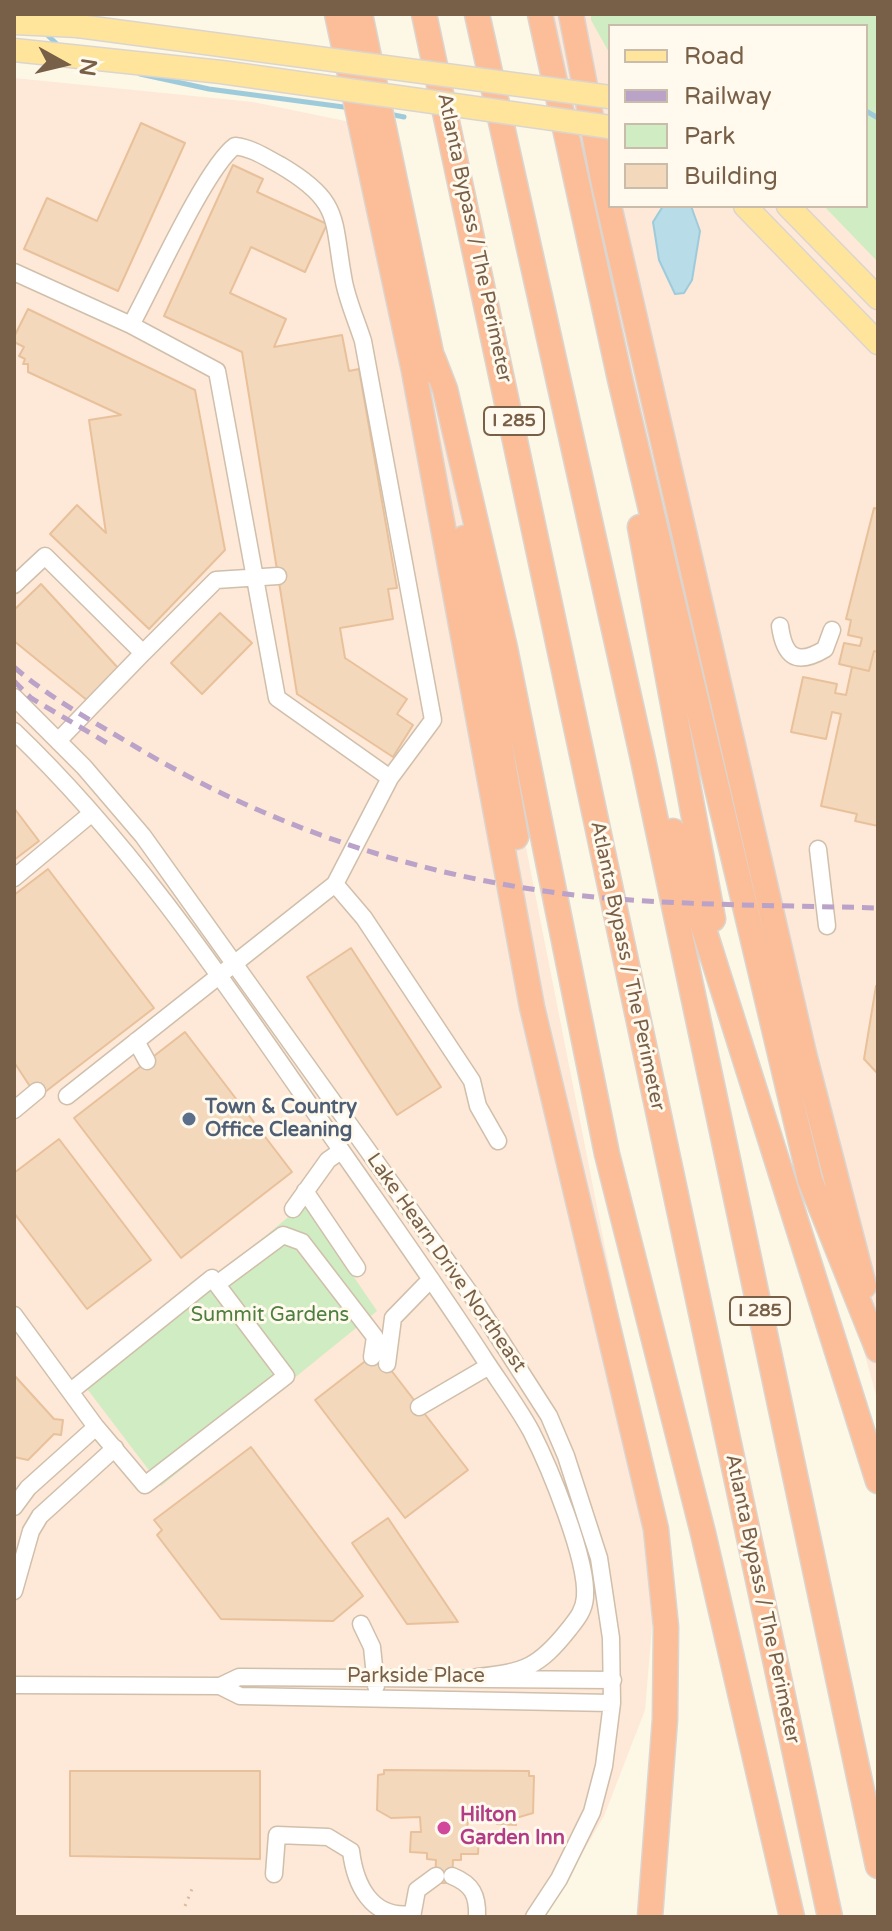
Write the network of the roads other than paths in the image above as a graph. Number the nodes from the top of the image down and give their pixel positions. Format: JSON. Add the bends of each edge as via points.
{"nodes":[{"id":1,"x":337,"y":14,"type":"edge"},
{"id":2,"x":360,"y":14,"type":"edge"},
{"id":3,"x":424,"y":14,"type":"edge"},
{"id":4,"x":477,"y":14,"type":"edge"},
{"id":5,"x":540,"y":14,"type":"edge"},
{"id":6,"x":571,"y":14,"type":"edge"},
{"id":7,"x":14,"y":23,"type":"edge"},
{"id":8,"x":14,"y":50,"type":"edge"},
{"id":9,"x":608,"y":97,"type":"edge"},
{"id":10,"x":608,"y":127,"type":"edge"},
{"id":11,"x":608,"y":201,"type":"edge"},
{"id":12,"x":610,"y":208,"type":"edge"},
{"id":13,"x":747,"y":208,"type":"edge"},
{"id":14,"x":790,"y":208,"type":"edge"},
{"id":15,"x":14,"y":272,"type":"edge"},
{"id":16,"x":878,"y":298,"type":"edge"},
{"id":17,"x":131,"y":325,"type":"junction"},
{"id":18,"x":878,"y":343,"type":"edge"},
{"id":19,"x":433,"y":358,"type":"junction"},
{"id":20,"x":620,"y":379,"type":"junction"},
{"id":21,"x":278,"y":576,"type":"dead end"},
{"id":22,"x":254,"y":579,"type":"junction"},
{"id":23,"x":14,"y":585,"type":"edge"},
{"id":24,"x":780,"y":626,"type":"dead end"},
{"id":25,"x":832,"y":630,"type":"dead end"},
{"id":26,"x":143,"y":653,"type":"junction"},
{"id":27,"x":14,"y":697,"type":"edge"},
{"id":28,"x":14,"y":731,"type":"edge"},
{"id":29,"x":58,"y":741,"type":"junction"},
{"id":30,"x":642,"y":755,"type":"junction"},
{"id":31,"x":390,"y":778,"type":"junction"},
{"id":32,"x":92,"y":813,"type":"junction"},
{"id":33,"x":818,"y":849,"type":"dead end"},
{"id":34,"x":14,"y":878,"type":"edge"},
{"id":35,"x":335,"y":884,"type":"junction"},
{"id":36,"x":827,"y":926,"type":"dead end"},
{"id":37,"x":235,"y":962,"type":"junction"},
{"id":38,"x":220,"y":977,"type":"junction"},
{"id":39,"x":733,"y":1028,"type":"junction"},
{"id":40,"x":136,"y":1041,"type":"junction"},
{"id":41,"x":147,"y":1061,"type":"dead end"},
{"id":42,"x":78,"y":1066,"type":"dead end"},
{"id":43,"x":95,"y":1075,"type":"junction"},
{"id":44,"x":37,"y":1091,"type":"dead end"},
{"id":45,"x":67,"y":1096,"type":"dead end"},
{"id":46,"x":14,"y":1110,"type":"edge"},
{"id":47,"x":498,"y":1141,"type":"dead end"},
{"id":48,"x":341,"y":1151,"type":"junction"},
{"id":49,"x":305,"y":1191,"type":"junction"},
{"id":50,"x":293,"y":1209,"type":"dead end"},
{"id":51,"x":580,"y":1209,"type":"junction"},
{"id":52,"x":357,"y":1268,"type":"dead end"},
{"id":53,"x":431,"y":1279,"type":"junction"},
{"id":54,"x":217,"y":1284,"type":"junction"},
{"id":55,"x":14,"y":1315,"type":"edge"},
{"id":56,"x":878,"y":1339,"type":"edge"},
{"id":57,"x":878,"y":1350,"type":"edge"},
{"id":58,"x":489,"y":1366,"type":"junction"},
{"id":59,"x":71,"y":1391,"type":"junction"},
{"id":60,"x":419,"y":1407,"type":"dead end"},
{"id":61,"x":96,"y":1427,"type":"junction"},
{"id":62,"x":115,"y":1448,"type":"junction"},
{"id":63,"x":878,"y":1481,"type":"edge"},
{"id":64,"x":16,"y":1499,"type":"edge"},
{"id":65,"x":40,"y":1516,"type":"junction"},
{"id":66,"x":14,"y":1591,"type":"edge"},
{"id":67,"x":361,"y":1624,"type":"dead end"},
{"id":68,"x":375,"y":1677,"type":"junction"},
{"id":69,"x":477,"y":1677,"type":"junction"},
{"id":70,"x":613,"y":1680,"type":"junction"},
{"id":71,"x":14,"y":1685,"type":"edge"},
{"id":72,"x":220,"y":1686,"type":"junction"},
{"id":73,"x":377,"y":1699,"type":"junction"},
{"id":74,"x":612,"y":1703,"type":"junction"},
{"id":75,"x":878,"y":1866,"type":"edge"},
{"id":76,"x":274,"y":1874,"type":"dead end"},
{"id":77,"x":411,"y":1916,"type":"edge"},
{"id":78,"x":477,"y":1917,"type":"edge"},
{"id":79,"x":534,"y":1917,"type":"edge"},
{"id":80,"x":650,"y":1917,"type":"edge"},
{"id":81,"x":792,"y":1917,"type":"edge"},
{"id":82,"x":830,"y":1917,"type":"edge"}],
"edges":[{"from":1,"to":51,"type":"highway","via":[[414,371],[532,1007]]},
{"from":2,"to":19,"type":"highway","bridge":true},
{"from":3,"to":82,"type":"highway","name":"Atlanta Bypass / The Perimeter","number":"I 285"},
{"from":4,"to":30,"type":"highway","number":"I 285"},
{"from":5,"to":20,"type":"highway"},
{"from":6,"to":11,"type":"highway"},
{"from":7,"to":9,"type":"main road","bridge":true,"via":[[78,26]]},
{"from":8,"to":10,"type":"main road","bridge":true,"via":[[221,72]]},
{"from":12,"to":56,"type":"highway","via":[[800,1039]]},
{"from":13,"to":18,"type":"main road"},
{"from":14,"to":16,"type":"main road"},
{"from":15,"to":17,"type":"street"},
{"from":17,"to":22,"type":"street","via":[[217,371]]},
{"from":17,"to":31,"type":"street","via":[[210,177],[235,146],[280,165],[330,206],[344,284],[363,341],[433,720]]},
{"from":19,"to":51,"type":"highway"},
{"from":19,"to":81,"type":"highway","via":[[445,389],[505,648],[607,1154]]},
{"from":20,"to":39,"type":"highway","via":[[624,442]]},
{"from":20,"to":57,"type":"highway","via":[[810,1180]]},
{"from":21,"to":22,"type":"street"},
{"from":22,"to":26,"type":"street","via":[[216,580]]},
{"from":22,"to":31,"type":"street","via":[[277,698]]},
{"from":23,"to":26,"type":"street","via":[[45,556]]},
{"from":24,"to":25,"type":"street","via":[[783,648],[802,658],[825,649]]},
{"from":26,"to":29,"type":"street"},
{"from":27,"to":29,"type":"street","name":"Lake Hearn Drive Northeast"},
{"from":28,"to":32,"type":"street","name":"Lake Hearn Drive Northeast"},
{"from":29,"to":37,"type":"street","name":"Lake Hearn Drive Northeast","via":[[143,836]]},
{"from":30,"to":39,"type":"highway","via":[[662,791]]},
{"from":30,"to":75,"type":"highway","number":"I 285"},
{"from":31,"to":35,"type":"street"},
{"from":32,"to":34,"type":"street"},
{"from":32,"to":38,"type":"street","name":"Lake Hearn Drive Northeast"},
{"from":33,"to":36,"type":"street"},
{"from":35,"to":37,"type":"street"},
{"from":35,"to":47,"type":"street","via":[[364,918],[472,1081],[478,1106]]},
{"from":37,"to":38,"type":"street"},
{"from":37,"to":70,"type":"street","name":"Lake Hearn Drive Northeast","via":[[474,1299],[549,1416],[599,1558]]},
{"from":38,"to":40,"type":"street"},
{"from":38,"to":48,"type":"street","name":"Lake Hearn Drive Northeast"},
{"from":39,"to":63,"type":"highway"},
{"from":40,"to":41,"type":"street"},
{"from":40,"to":43,"type":"street"},
{"from":42,"to":43,"type":"street"},
{"from":43,"to":45,"type":"street"},
{"from":44,"to":46,"type":"street"},
{"from":48,"to":49,"type":"street"},
{"from":48,"to":53,"type":"street","name":"Lake Hearn Drive Northeast"},
{"from":49,"to":50,"type":"street"},
{"from":49,"to":52,"type":"street"},
{"from":51,"to":80,"type":"highway","via":[[656,1529],[666,1627],[665,1734]]},
{"from":53,"to":54,"type":"street","via":[[393,1318],[379,1360],[375,1337],[294,1236],[283,1235]]},
{"from":53,"to":58,"type":"street","name":"Lake Hearn Drive Northeast"},
{"from":54,"to":59,"type":"street","via":[[212,1278]]},
{"from":54,"to":62,"type":"street","via":[[286,1376],[145,1485]]},
{"from":55,"to":59,"type":"street"},
{"from":58,"to":60,"type":"street"},
{"from":58,"to":69,"type":"street","name":"Lake Hearn Drive Northeast","via":[[549,1469],[583,1574],[582,1612],[546,1658],[508,1674]]},
{"from":59,"to":61,"type":"street"},
{"from":61,"to":62,"type":"street"},
{"from":61,"to":64,"type":"street"},
{"from":62,"to":65,"type":"street"},
{"from":64,"to":65,"type":"street"},
{"from":65,"to":66,"type":"street"},
{"from":67,"to":68,"type":"street","via":[[372,1647]]},
{"from":68,"to":69,"type":"street","name":"Parkside Place"},
{"from":68,"to":72,"type":"street","name":"Parkside Place","via":[[239,1677]]},
{"from":68,"to":73,"type":"street"},
{"from":69,"to":70,"type":"street","name":"Parkside Place"},
{"from":70,"to":74,"type":"street","name":"Lake Hearn Drive Northeast"},
{"from":71,"to":72,"type":"street","name":"Parkside Place"},
{"from":72,"to":73,"type":"street","name":"Parkside Place","via":[[240,1696]]},
{"from":73,"to":74,"type":"street","name":"Parkside Place"},
{"from":74,"to":79,"type":"street","name":"Lake Hearn Drive Northeast","via":[[592,1812]]},
{"from":76,"to":77,"type":"street","via":[[277,1835],[328,1837],[351,1851],[357,1883],[369,1901],[388,1913]]},
{"from":77,"to":78,"type":"street","via":[[417,1890],[444,1876],[474,1892]]}]}
